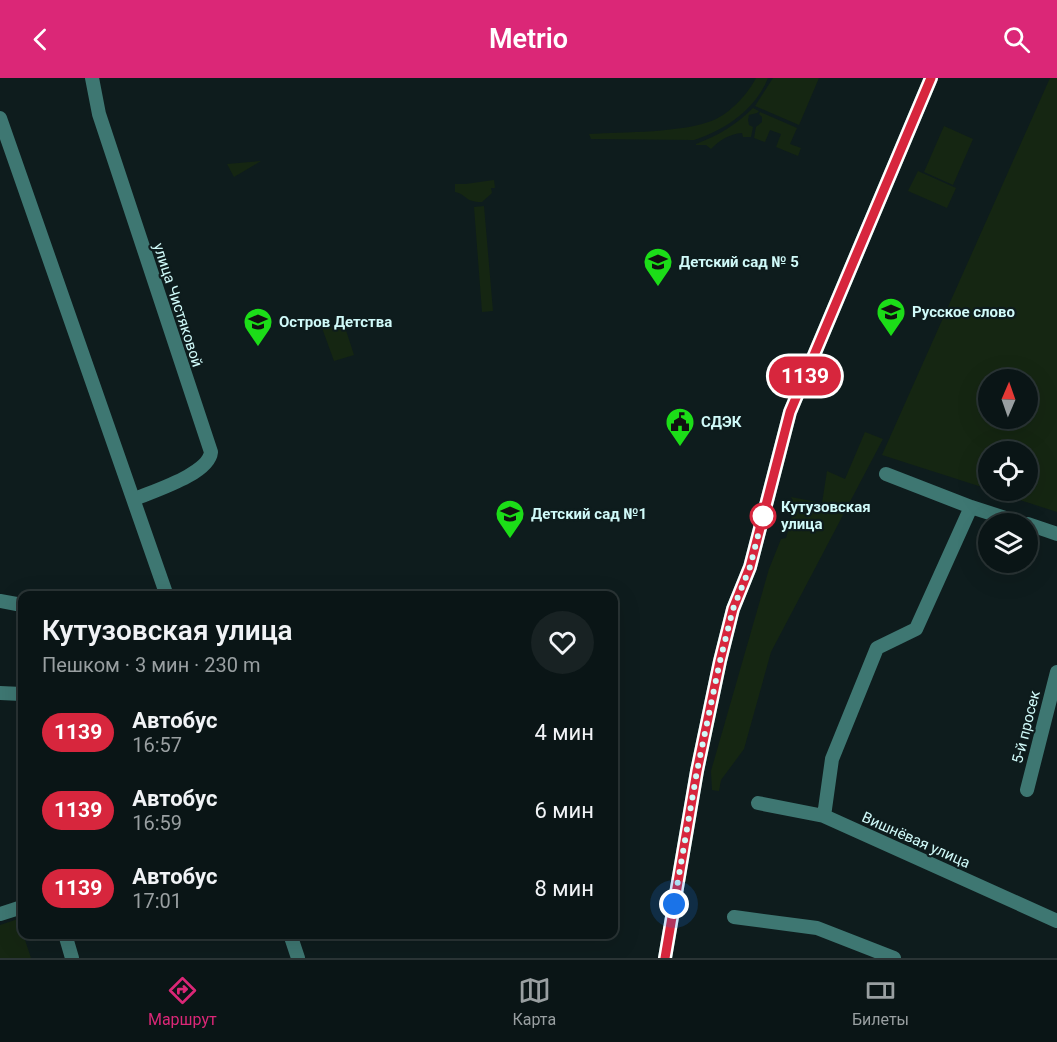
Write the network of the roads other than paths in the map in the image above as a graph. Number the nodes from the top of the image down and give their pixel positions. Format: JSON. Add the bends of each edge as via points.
{"nodes":[{"id":1,"x":92,"y":78,"type":"edge"},
{"id":2,"x":931,"y":78,"type":"edge"},
{"id":3,"x":0,"y":118,"type":"edge"},
{"id":4,"x":886,"y":474,"type":"dead end"},
{"id":5,"x":135,"y":499,"type":"junction"},
{"id":6,"x":972,"y":507,"type":"junction"},
{"id":7,"x":991,"y":513,"type":"edge"},
{"id":8,"x":1038,"y":528,"type":"edge"},
{"id":9,"x":1057,"y":534,"type":"edge"},
{"id":10,"x":166,"y":591,"type":"edge"},
{"id":11,"x":0,"y":601,"type":"edge"},
{"id":12,"x":18,"y":604,"type":"edge"},
{"id":13,"x":1057,"y":672,"type":"edge"},
{"id":14,"x":0,"y":693,"type":"edge"},
{"id":15,"x":18,"y":694,"type":"edge"},
{"id":16,"x":1027,"y":790,"type":"dead end"},
{"id":17,"x":758,"y":803,"type":"dead end"},
{"id":18,"x":824,"y":816,"type":"junction"},
{"id":19,"x":18,"y":908,"type":"edge"},
{"id":20,"x":0,"y":914,"type":"edge"},
{"id":21,"x":734,"y":916,"type":"dead end"},
{"id":22,"x":1057,"y":921,"type":"edge"},
{"id":23,"x":66,"y":939,"type":"edge"},
{"id":24,"x":292,"y":939,"type":"edge"},
{"id":25,"x":72,"y":958,"type":"edge"},
{"id":26,"x":298,"y":958,"type":"edge"},
{"id":27,"x":665,"y":958,"type":"edge"},
{"id":28,"x":894,"y":958,"type":"edge"}],
"edges":[{"from":1,"to":5,"type":"street","name":"улица Чистяковой","via":[[99,114],[211,452],[197,471]]},
{"from":2,"to":27,"type":"street","via":[[790,412],[750,567],[733,609],[720,661]]},
{"from":3,"to":5,"type":"street"},
{"from":4,"to":6,"type":"street"},
{"from":5,"to":10,"type":"street"},
{"from":6,"to":7,"type":"street"},
{"from":6,"to":18,"type":"street","via":[[916,629],[877,648],[832,759]]},
{"from":8,"to":9,"type":"street"},
{"from":11,"to":12,"type":"street"},
{"from":13,"to":16,"type":"street","name":"5-й просек"},
{"from":14,"to":15,"type":"street"},
{"from":17,"to":18,"type":"street","name":"Вишнёвая улица"},
{"from":18,"to":22,"type":"street","name":"Вишнёвая улица"},
{"from":19,"to":20,"type":"street"},
{"from":21,"to":28,"type":"street","via":[[817,928]]},
{"from":23,"to":25,"type":"street"},
{"from":24,"to":26,"type":"street"}]}
